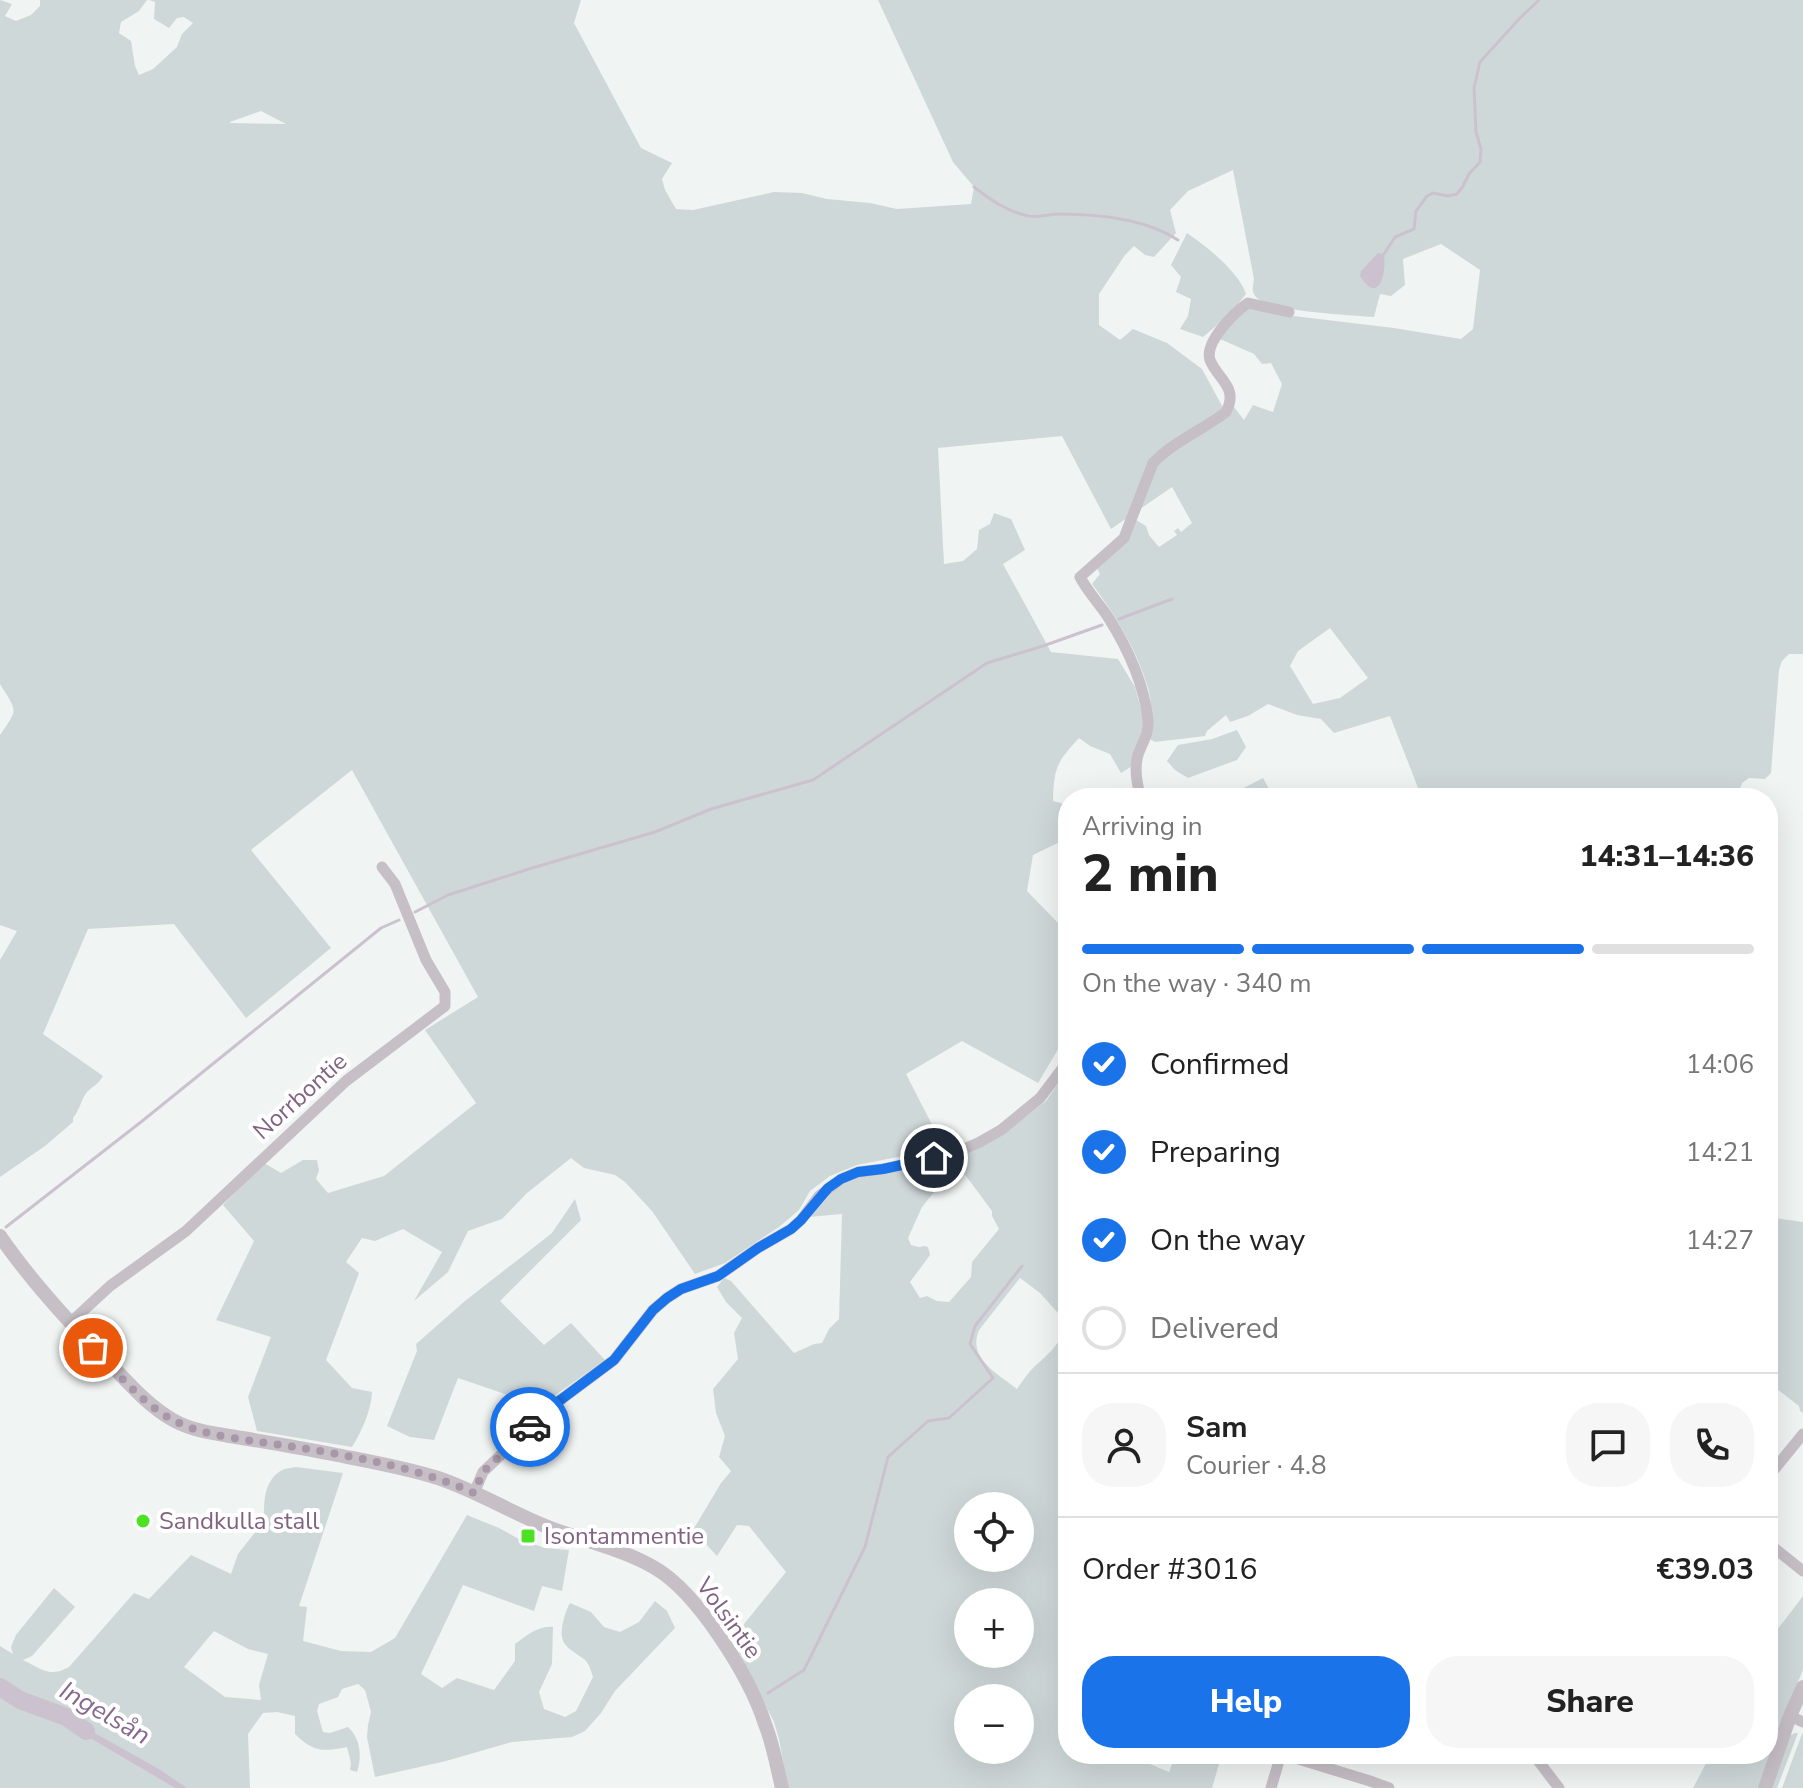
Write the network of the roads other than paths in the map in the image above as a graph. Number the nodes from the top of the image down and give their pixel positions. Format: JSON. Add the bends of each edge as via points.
{"nodes":[{"id":1,"x":1289,"y":312,"type":"dead end"},
{"id":2,"x":1138,"y":788,"type":"edge"},
{"id":3,"x":382,"y":867,"type":"dead end"},
{"id":4,"x":1058,"y":1074,"type":"edge"},
{"id":5,"x":0,"y":1236,"type":"edge"},
{"id":6,"x":70,"y":1323,"type":"junction"},
{"id":7,"x":1803,"y":1434,"type":"edge"},
{"id":8,"x":1778,"y":1465,"type":"edge"},
{"id":9,"x":474,"y":1493,"type":"junction"},
{"id":10,"x":1778,"y":1551,"type":"edge"},
{"id":11,"x":1803,"y":1571,"type":"edge"},
{"id":12,"x":1803,"y":1687,"type":"edge"},
{"id":13,"x":1797,"y":1719,"type":"edge"},
{"id":14,"x":1778,"y":1760,"type":"edge"},
{"id":15,"x":1279,"y":1764,"type":"edge"},
{"id":16,"x":1315,"y":1764,"type":"edge"},
{"id":17,"x":1541,"y":1764,"type":"edge"},
{"id":18,"x":1776,"y":1764,"type":"edge"},
{"id":19,"x":782,"y":1788,"type":"edge"},
{"id":20,"x":1271,"y":1788,"type":"edge"},
{"id":21,"x":1389,"y":1788,"type":"edge"},
{"id":22,"x":1559,"y":1788,"type":"edge"},
{"id":23,"x":1765,"y":1788,"type":"edge"}],
"edges":[{"from":1,"to":2,"type":"street","via":[[1248,303],[1227,322],[1209,352],[1231,397],[1226,412],[1153,463],[1124,538],[1080,577],[1126,650],[1145,704],[1148,727],[1138,756]]},
{"from":3,"to":6,"type":"street","name":"Norrbontie","via":[[445,992],[445,1006],[346,1081],[186,1231],[110,1286]]},
{"from":4,"to":9,"type":"street","via":[[1040,1098],[1001,1130],[954,1153],[841,1179],[791,1229],[718,1276],[667,1298],[614,1360],[551,1407],[483,1472]]},
{"from":5,"to":6,"type":"street","name":"Volsintie"},
{"from":6,"to":9,"type":"street","name":"Volsintie","via":[[157,1410],[190,1428],[405,1469]]},
{"from":7,"to":8,"type":"street"},
{"from":9,"to":19,"type":"street","name":"Volsintie","via":[[554,1530],[643,1562],[682,1588],[756,1700]]},
{"from":10,"to":11,"type":"street"},
{"from":12,"to":13,"type":"street"},
{"from":13,"to":14,"type":"street"},
{"from":15,"to":20,"type":"street"},
{"from":16,"to":21,"type":"street"},
{"from":17,"to":22,"type":"street"},
{"from":18,"to":23,"type":"street"}]}
